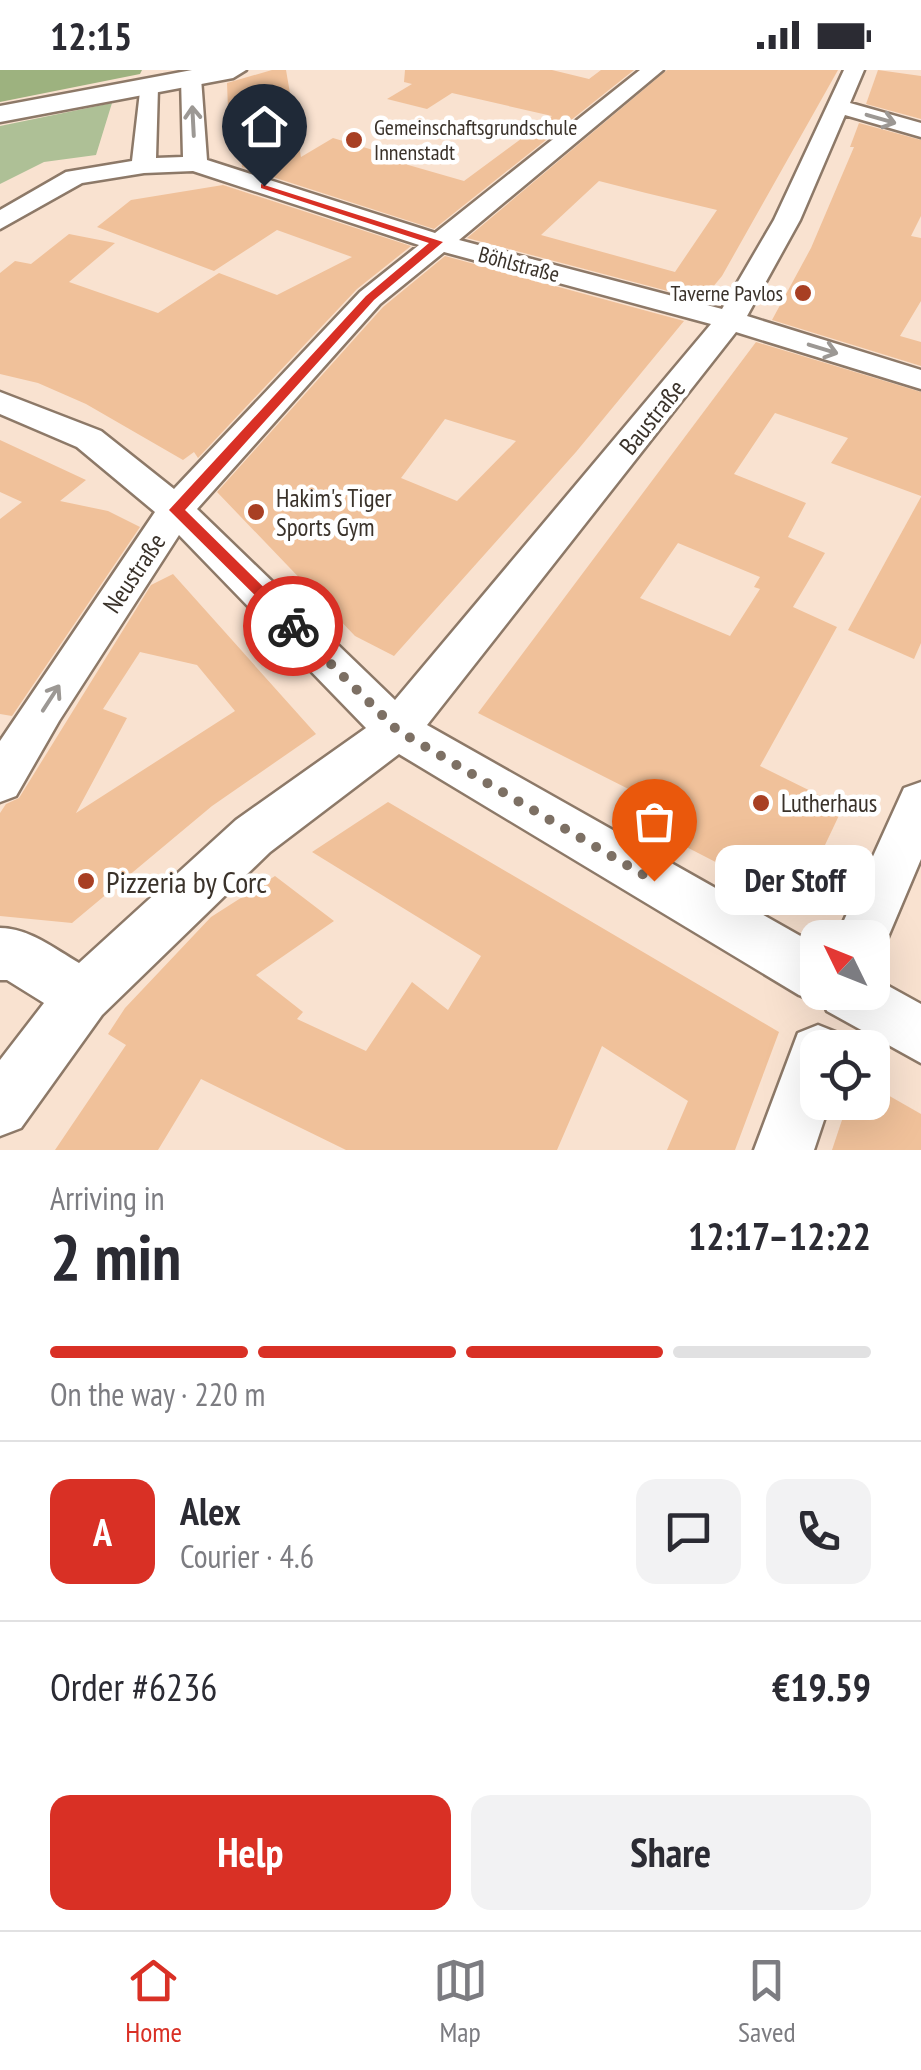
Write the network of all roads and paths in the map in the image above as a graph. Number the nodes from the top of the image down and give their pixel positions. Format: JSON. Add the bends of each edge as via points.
{"nodes":[{"id":1,"x":234,"y":70,"type":"edge"},
{"id":2,"x":653,"y":70,"type":"edge"},
{"id":3,"x":854,"y":70,"type":"edge"},
{"id":4,"x":188,"y":73,"type":"edge"},
{"id":5,"x":152,"y":78,"type":"edge"},
{"id":6,"x":0,"y":106,"type":"edge"},
{"id":7,"x":840,"y":107,"type":"junction"},
{"id":8,"x":0,"y":114,"type":"edge"},
{"id":9,"x":921,"y":130,"type":"edge"},
{"id":10,"x":196,"y":164,"type":"junction"},
{"id":11,"x":144,"y":166,"type":"junction"},
{"id":12,"x":0,"y":221,"type":"edge"},
{"id":13,"x":437,"y":242,"type":"junction"},
{"id":14,"x":730,"y":320,"type":"junction"},
{"id":15,"x":921,"y":380,"type":"edge"},
{"id":16,"x":0,"y":402,"type":"edge"},
{"id":17,"x":176,"y":510,"type":"junction"},
{"id":18,"x":397,"y":730,"type":"junction"},
{"id":19,"x":0,"y":782,"type":"edge"},
{"id":20,"x":921,"y":802,"type":"edge"},
{"id":21,"x":870,"y":920,"type":"edge"},
{"id":22,"x":0,"y":954,"type":"edge"},
{"id":23,"x":800,"y":965,"type":"edge"},
{"id":24,"x":84,"y":996,"type":"junction"},
{"id":25,"x":877,"y":1010,"type":"edge"},
{"id":26,"x":921,"y":1035,"type":"edge"},
{"id":27,"x":800,"y":1103,"type":"edge"},
{"id":28,"x":0,"y":1107,"type":"edge"},
{"id":29,"x":784,"y":1150,"type":"edge"}],
"edges":[{"from":1,"to":4,"type":"main road"},
{"from":2,"to":13,"type":"street","name":"Neustraße"},
{"from":3,"to":7,"type":"street","name":"Baustraße"},
{"from":4,"to":5,"type":"main road"},
{"from":10,"to":4,"type":"street","one_way":true},
{"from":5,"to":6,"type":"main road"},
{"from":5,"to":8,"type":"main road"},
{"from":5,"to":11,"type":"street"},
{"from":7,"to":9,"type":"street","one_way":true},
{"from":7,"to":14,"type":"street","name":"Baustraße"},
{"from":10,"to":11,"type":"street"},
{"from":10,"to":13,"type":"street","name":"Böhlstraße"},
{"from":11,"to":12,"type":"street","via":[[75,177]]},
{"from":13,"to":14,"type":"street","name":"Böhlstraße"},
{"from":13,"to":17,"type":"street","name":"Neustraße","via":[[370,298]]},
{"from":14,"to":15,"type":"street","name":"Böhlstraße","one_way":true},
{"from":14,"to":18,"type":"street","name":"Baustraße"},
{"from":16,"to":17,"type":"street","via":[[89,439]]},
{"from":17,"to":18,"type":"street"},
{"from":19,"to":17,"type":"street","name":"Neustraße","one_way":true},
{"from":18,"to":23,"type":"street"},
{"from":18,"to":24,"type":"street","name":"Baustraße","via":[[253,836]]},
{"from":20,"to":21,"type":"street"},
{"from":22,"to":24,"type":"street","via":[[13,954]]},
{"from":24,"to":28,"type":"street","name":"Baustraße"},
{"from":25,"to":26,"type":"street"},
{"from":27,"to":29,"type":"street"}]}
